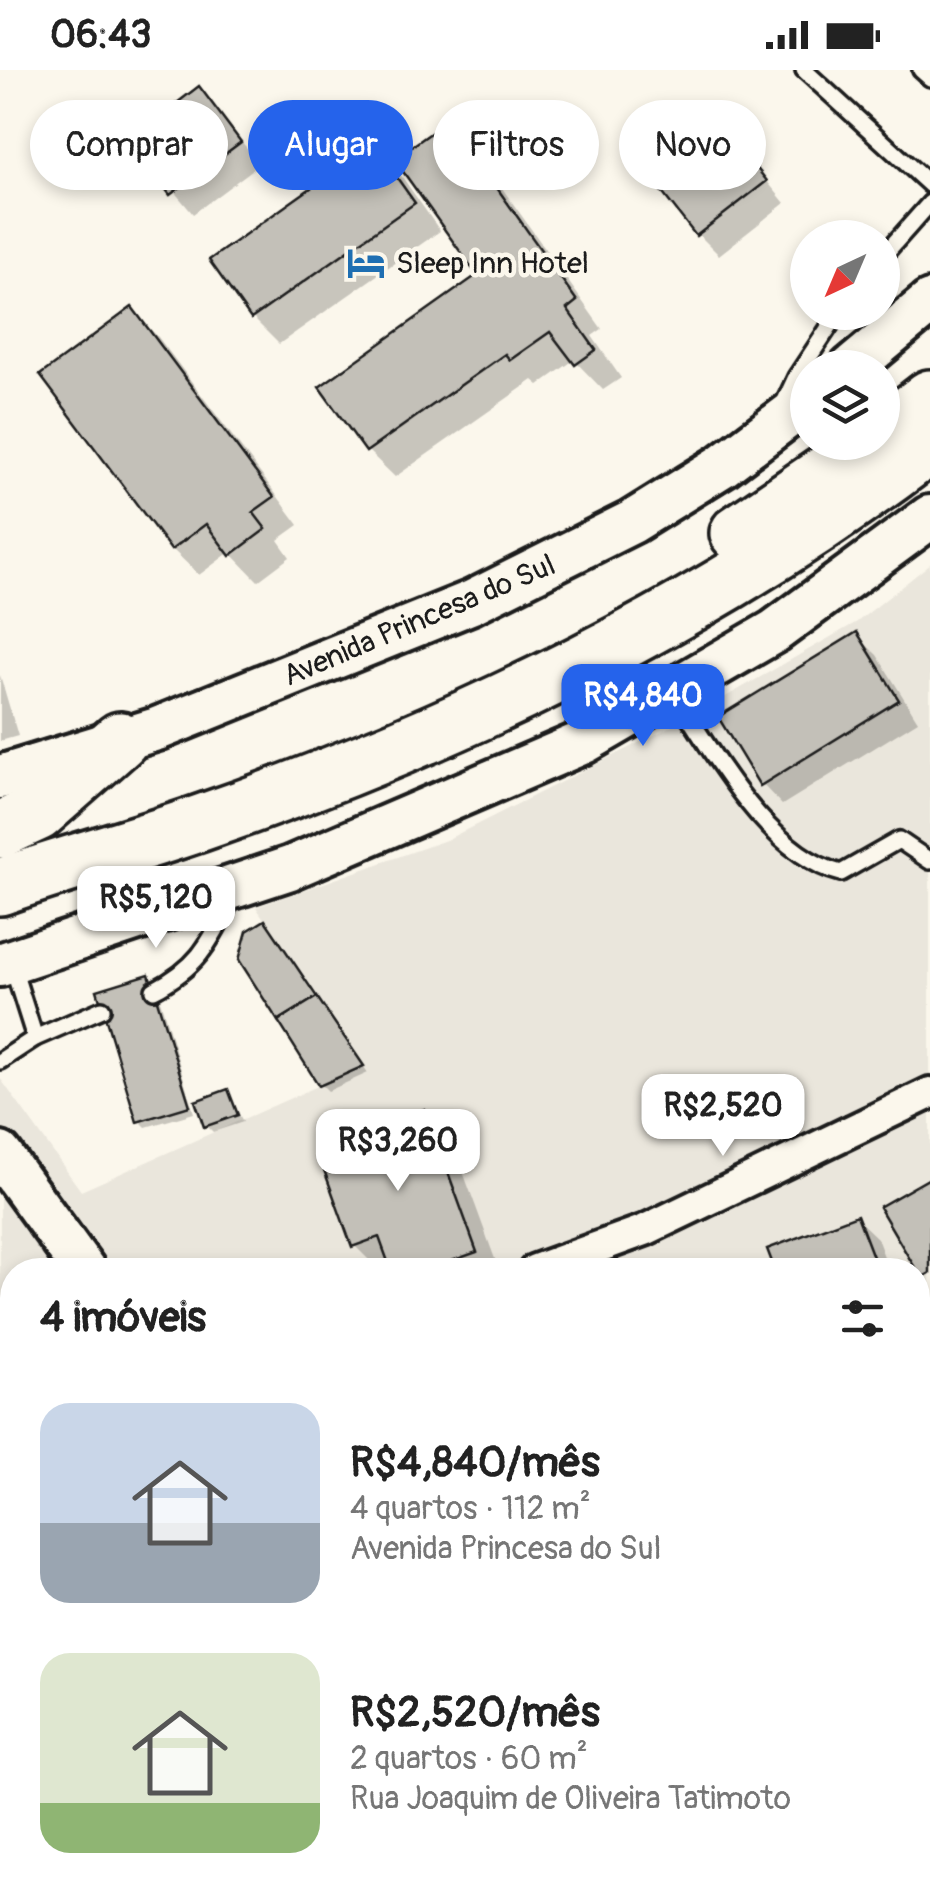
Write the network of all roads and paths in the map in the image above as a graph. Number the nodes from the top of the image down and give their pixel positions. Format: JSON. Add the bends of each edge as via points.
{"nodes":[{"id":1,"x":804,"y":70,"type":"edge"},
{"id":2,"x":921,"y":70,"type":"edge"},
{"id":3,"x":930,"y":78,"type":"edge"},
{"id":4,"x":930,"y":186,"type":"edge"},
{"id":5,"x":930,"y":203,"type":"edge"},
{"id":6,"x":900,"y":237,"type":"edge"},
{"id":7,"x":930,"y":302,"type":"edge"},
{"id":8,"x":873,"y":350,"type":"edge"},
{"id":9,"x":930,"y":398,"type":"edge"},
{"id":10,"x":790,"y":415,"type":"edge"},
{"id":11,"x":900,"y":420,"type":"edge"},
{"id":12,"x":930,"y":445,"type":"edge"},
{"id":13,"x":845,"y":460,"type":"edge"},
{"id":14,"x":930,"y":517,"type":"edge"},
{"id":15,"x":672,"y":690,"type":"junction"},
{"id":16,"x":120,"y":740,"type":"junction"},
{"id":17,"x":0,"y":777,"type":"edge"},
{"id":18,"x":0,"y":830,"type":"edge"},
{"id":19,"x":0,"y":856,"type":"edge"},
{"id":20,"x":930,"y":861,"type":"edge"},
{"id":21,"x":239,"y":885,"type":"junction"},
{"id":22,"x":0,"y":886,"type":"edge"},
{"id":23,"x":5,"y":963,"type":"edge"},
{"id":24,"x":154,"y":990,"type":"dead end"},
{"id":25,"x":102,"y":1009,"type":"dead end"},
{"id":26,"x":35,"y":1038,"type":"junction"},
{"id":27,"x":0,"y":1061,"type":"edge"},
{"id":28,"x":930,"y":1093,"type":"edge"},
{"id":29,"x":0,"y":1154,"type":"edge"},
{"id":30,"x":75,"y":1258,"type":"edge"},
{"id":31,"x":567,"y":1258,"type":"edge"}],
"edges":[{"from":1,"to":4,"type":"lane"},
{"from":2,"to":3,"type":"lane"},
{"from":5,"to":6,"type":"lane"},
{"from":7,"to":8,"type":"main road"},
{"from":9,"to":11,"type":"highway"},
{"from":10,"to":16,"type":"main road","name":"Avenida Princesa do Sul","via":[[647,513],[560,560],[370,644]]},
{"from":12,"to":22,"type":"highway","via":[[829,519],[574,670],[210,820]]},
{"from":13,"to":19,"type":"highway","via":[[682,571],[555,638],[401,707]]},
{"from":14,"to":15,"type":"main road","via":[[775,631]]},
{"from":15,"to":20,"type":"lane","via":[[780,839],[814,866],[841,873],[899,840]]},
{"from":15,"to":21,"type":"main road","via":[[584,742]]},
{"from":16,"to":17,"type":"main road","name":"Avenida Princesa do Sul"},
{"from":16,"to":18,"type":"highway","via":[[37,814]]},
{"from":21,"to":23,"type":"main road"},
{"from":21,"to":24,"type":"lane","via":[[204,955]]},
{"from":23,"to":26,"type":"lane"},
{"from":25,"to":26,"type":"lane"},
{"from":26,"to":27,"type":"lane"},
{"from":28,"to":31,"type":"street","via":[[645,1230]]},
{"from":29,"to":30,"type":"main road"}]}
